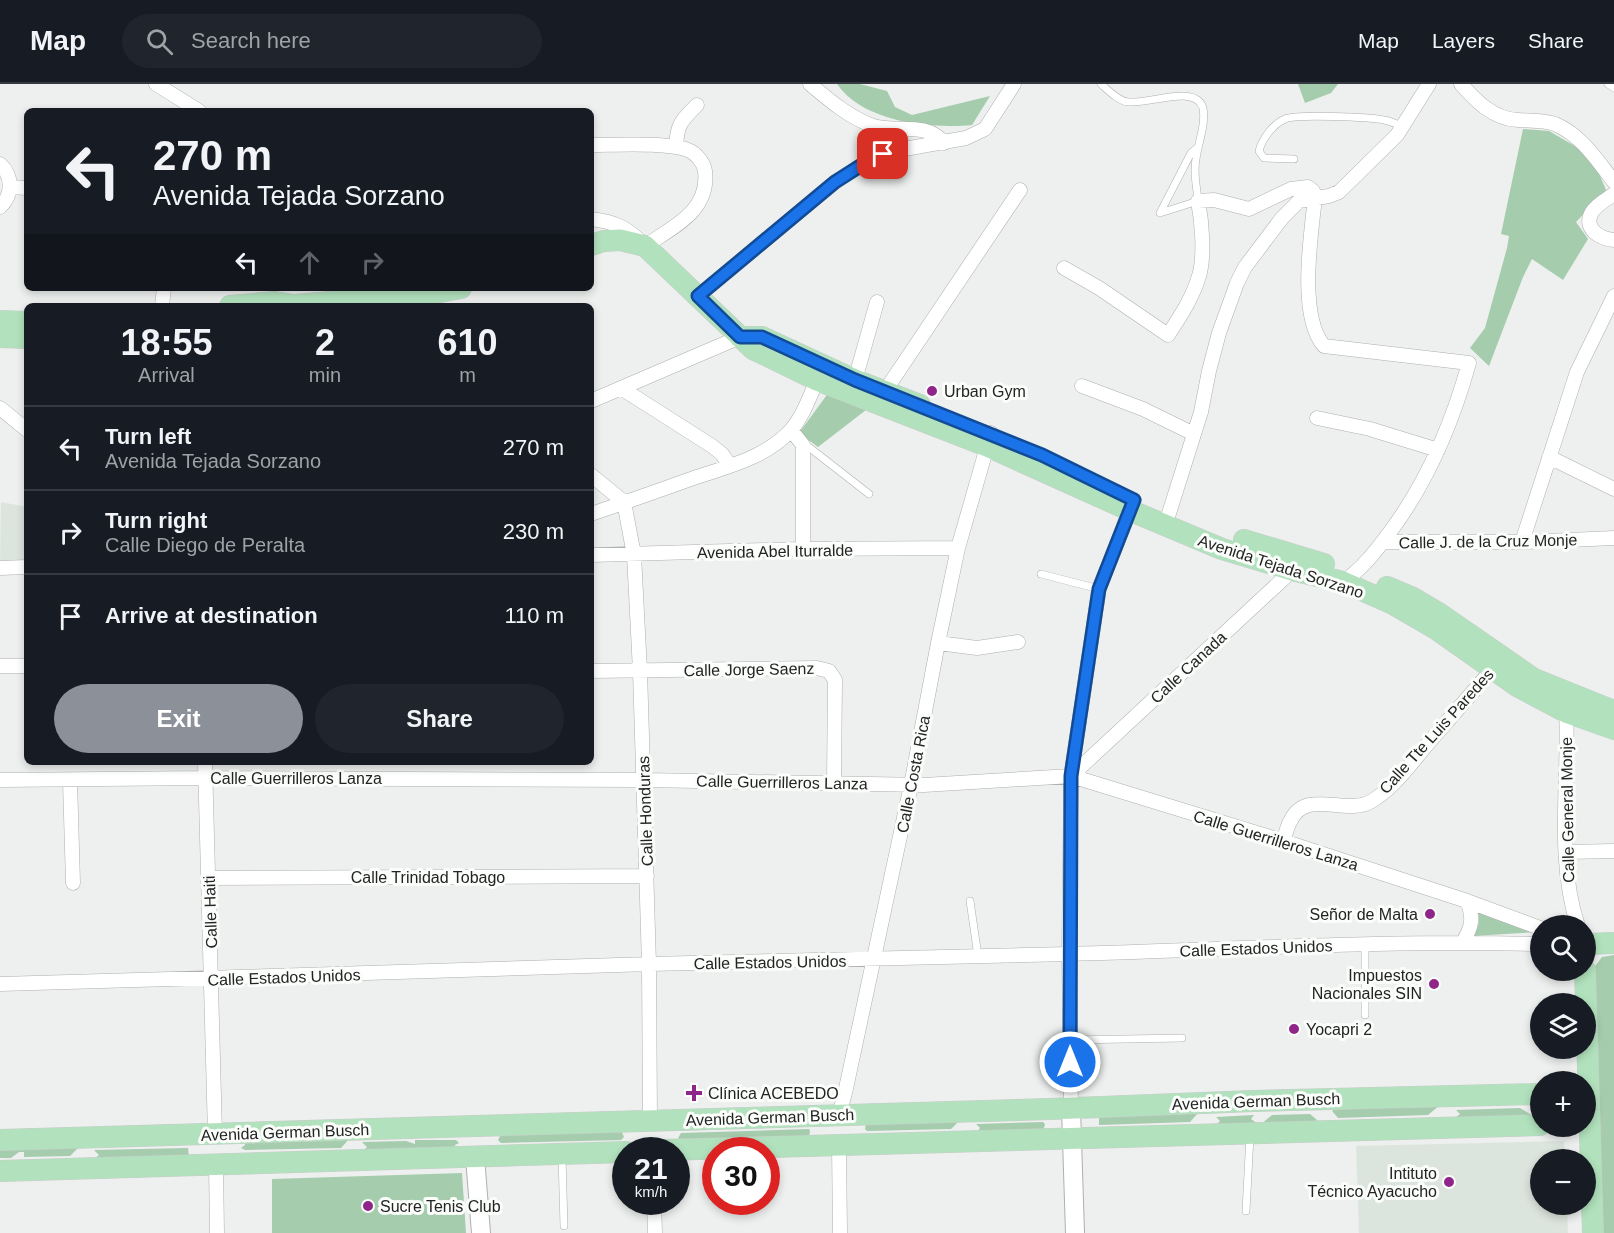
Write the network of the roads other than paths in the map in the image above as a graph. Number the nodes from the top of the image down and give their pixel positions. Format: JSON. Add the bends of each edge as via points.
{"nodes":[{"id":1,"x":156,"y":84,"type":"edge"},
{"id":2,"x":810,"y":84,"type":"edge"},
{"id":3,"x":1014,"y":84,"type":"edge"},
{"id":4,"x":1101,"y":84,"type":"edge"},
{"id":5,"x":1429,"y":84,"type":"edge"},
{"id":6,"x":1461,"y":84,"type":"edge"},
{"id":7,"x":1608,"y":84,"type":"edge"},
{"id":8,"x":1194,"y":88,"type":"dead end"},
{"id":9,"x":1614,"y":88,"type":"edge"},
{"id":10,"x":1163,"y":89,"type":"dead end"},
{"id":11,"x":697,"y":105,"type":"dead end"},
{"id":12,"x":194,"y":108,"type":"edge"},
{"id":13,"x":1402,"y":126,"type":"junction"},
{"id":14,"x":944,"y":143,"type":"junction"},
{"id":15,"x":594,"y":145,"type":"edge"},
{"id":16,"x":675,"y":147,"type":"junction"},
{"id":17,"x":1198,"y":147,"type":"junction"},
{"id":18,"x":1294,"y":159,"type":"dead end"},
{"id":19,"x":0,"y":164,"type":"edge"},
{"id":20,"x":1614,"y":182,"type":"edge"},
{"id":21,"x":10,"y":188,"type":"junction"},
{"id":22,"x":24,"y":188,"type":"edge"},
{"id":23,"x":1020,"y":190,"type":"dead end"},
{"id":24,"x":1614,"y":194,"type":"edge"},
{"id":25,"x":1315,"y":198,"type":"junction"},
{"id":26,"x":1198,"y":201,"type":"junction"},
{"id":27,"x":0,"y":207,"type":"edge"},
{"id":28,"x":594,"y":220,"type":"edge"},
{"id":29,"x":1614,"y":240,"type":"edge"},
{"id":30,"x":594,"y":245,"type":"edge"},
{"id":31,"x":645,"y":246,"type":"junction"},
{"id":32,"x":1064,"y":268,"type":"dead end"},
{"id":33,"x":445,"y":291,"type":"edge"},
{"id":34,"x":698,"y":296,"type":"junction"},
{"id":35,"x":1614,"y":296,"type":"edge"},
{"id":36,"x":877,"y":302,"type":"dead end"},
{"id":37,"x":264,"y":303,"type":"edge"},
{"id":38,"x":281,"y":303,"type":"edge"},
{"id":39,"x":317,"y":303,"type":"edge"},
{"id":40,"x":0,"y":321,"type":"edge"},
{"id":41,"x":24,"y":322,"type":"edge"},
{"id":42,"x":0,"y":337,"type":"edge"},
{"id":43,"x":740,"y":337,"type":"junction"},
{"id":44,"x":24,"y":338,"type":"edge"},
{"id":45,"x":820,"y":373,"type":"junction"},
{"id":46,"x":855,"y":380,"type":"junction"},
{"id":47,"x":1082,"y":386,"type":"dead end"},
{"id":48,"x":621,"y":388,"type":"junction"},
{"id":49,"x":885,"y":391,"type":"junction"},
{"id":50,"x":594,"y":400,"type":"edge"},
{"id":51,"x":0,"y":408,"type":"edge"},
{"id":52,"x":1317,"y":418,"type":"dead end"},
{"id":53,"x":24,"y":428,"type":"edge"},
{"id":54,"x":792,"y":430,"type":"junction"},
{"id":55,"x":1194,"y":434,"type":"junction"},
{"id":56,"x":989,"y":440,"type":"junction"},
{"id":57,"x":803,"y":445,"type":"junction"},
{"id":58,"x":1438,"y":450,"type":"junction"},
{"id":59,"x":1549,"y":457,"type":"junction"},
{"id":60,"x":730,"y":466,"type":"junction"},
{"id":61,"x":594,"y":477,"type":"edge"},
{"id":62,"x":1614,"y":489,"type":"edge"},
{"id":63,"x":869,"y":494,"type":"dead end"},
{"id":64,"x":624,"y":502,"type":"junction"},
{"id":65,"x":1131,"y":505,"type":"junction"},
{"id":66,"x":594,"y":513,"type":"edge"},
{"id":67,"x":1168,"y":521,"type":"junction"},
{"id":68,"x":1614,"y":538,"type":"edge"},
{"id":69,"x":1383,"y":542,"type":"junction"},
{"id":70,"x":1522,"y":542,"type":"junction"},
{"id":71,"x":958,"y":548,"type":"junction"},
{"id":72,"x":803,"y":549,"type":"junction"},
{"id":73,"x":594,"y":555,"type":"edge"},
{"id":74,"x":634,"y":555,"type":"junction"},
{"id":75,"x":1298,"y":564,"type":"junction"},
{"id":76,"x":24,"y":567,"type":"edge"},
{"id":77,"x":0,"y":568,"type":"edge"},
{"id":78,"x":1041,"y":574,"type":"dead end"},
{"id":79,"x":1350,"y":578,"type":"junction"},
{"id":80,"x":1099,"y":589,"type":"junction"},
{"id":81,"x":1018,"y":642,"type":"dead end"},
{"id":82,"x":938,"y":643,"type":"junction"},
{"id":83,"x":1497,"y":664,"type":"junction"},
{"id":84,"x":0,"y":666,"type":"edge"},
{"id":85,"x":24,"y":666,"type":"edge"},
{"id":86,"x":594,"y":670,"type":"edge"},
{"id":87,"x":640,"y":671,"type":"junction"},
{"id":88,"x":1566,"y":702,"type":"junction"},
{"id":89,"x":1614,"y":711,"type":"edge"},
{"id":90,"x":1614,"y":729,"type":"edge"},
{"id":91,"x":205,"y":765,"type":"edge"},
{"id":92,"x":1071,"y":776,"type":"junction"},
{"id":93,"x":205,"y":778,"type":"junction"},
{"id":94,"x":0,"y":780,"type":"edge"},
{"id":95,"x":644,"y":780,"type":"junction"},
{"id":96,"x":70,"y":781,"type":"junction"},
{"id":97,"x":834,"y":783,"type":"junction"},
{"id":98,"x":911,"y":785,"type":"junction"},
{"id":99,"x":1283,"y":841,"type":"junction"},
{"id":100,"x":1614,"y":851,"type":"edge"},
{"id":101,"x":1566,"y":852,"type":"junction"},
{"id":102,"x":647,"y":876,"type":"junction"},
{"id":103,"x":209,"y":878,"type":"junction"},
{"id":104,"x":73,"y":883,"type":"dead end"},
{"id":105,"x":970,"y":901,"type":"dead end"},
{"id":106,"x":1467,"y":901,"type":"junction"},
{"id":107,"x":1575,"y":915,"type":"edge"},
{"id":108,"x":1530,"y":924,"type":"edge"},
{"id":109,"x":1463,"y":942,"type":"junction"},
{"id":110,"x":1614,"y":943,"type":"edge"},
{"id":111,"x":1365,"y":944,"type":"junction"},
{"id":112,"x":1530,"y":944,"type":"edge"},
{"id":113,"x":1596,"y":944,"type":"edge"},
{"id":114,"x":1070,"y":954,"type":"junction"},
{"id":115,"x":978,"y":956,"type":"junction"},
{"id":116,"x":874,"y":959,"type":"junction"},
{"id":117,"x":649,"y":964,"type":"junction"},
{"id":118,"x":212,"y":980,"type":"junction"},
{"id":119,"x":1585,"y":981,"type":"edge"},
{"id":120,"x":0,"y":984,"type":"edge"},
{"id":121,"x":1365,"y":1015,"type":"dead end"},
{"id":122,"x":1182,"y":1038,"type":"dead end"},
{"id":123,"x":1070,"y":1040,"type":"junction"},
{"id":124,"x":1587,"y":1071,"type":"edge"},
{"id":125,"x":1530,"y":1094,"type":"edge"},
{"id":126,"x":1071,"y":1108,"type":"junction"},
{"id":127,"x":839,"y":1115,"type":"junction"},
{"id":128,"x":650,"y":1121,"type":"junction"},
{"id":129,"x":1530,"y":1125,"type":"edge"},
{"id":130,"x":474,"y":1126,"type":"junction"},
{"id":131,"x":215,"y":1134,"type":"junction"},
{"id":132,"x":1250,"y":1134,"type":"junction"},
{"id":133,"x":651,"y":1137,"type":"edge"},
{"id":134,"x":1582,"y":1137,"type":"edge"},
{"id":135,"x":1072,"y":1138,"type":"junction"},
{"id":136,"x":0,"y":1140,"type":"edge"},
{"id":137,"x":839,"y":1145,"type":"junction"},
{"id":138,"x":690,"y":1149,"type":"edge"},
{"id":139,"x":612,"y":1152,"type":"edge"},
{"id":140,"x":562,"y":1154,"type":"junction"},
{"id":141,"x":474,"y":1157,"type":"junction"},
{"id":142,"x":216,"y":1165,"type":"junction"},
{"id":143,"x":0,"y":1171,"type":"edge"},
{"id":144,"x":1246,"y":1211,"type":"dead end"},
{"id":145,"x":654,"y":1215,"type":"edge"},
{"id":146,"x":564,"y":1226,"type":"dead end"},
{"id":147,"x":217,"y":1233,"type":"edge"},
{"id":148,"x":481,"y":1233,"type":"edge"},
{"id":149,"x":655,"y":1233,"type":"edge"},
{"id":150,"x":840,"y":1233,"type":"edge"},
{"id":151,"x":1075,"y":1233,"type":"edge"},
{"id":152,"x":1593,"y":1233,"type":"edge"}],
"edges":[{"from":1,"to":12,"type":"street"},
{"from":2,"to":14,"type":"street","via":[[853,117],[875,126],[930,131]]},
{"from":3,"to":14,"type":"street","via":[[985,129]]},
{"from":4,"to":10,"type":"lane","via":[[1120,100],[1129,102]]},
{"from":5,"to":13,"type":"street"},
{"from":6,"to":20,"type":"street","via":[[1479,104],[1506,118],[1546,122],[1568,132],[1586,146]]},
{"from":7,"to":9,"type":"lane"},
{"from":8,"to":17,"type":"lane","via":[[1204,110]]},
{"from":11,"to":16,"type":"street","via":[[676,129]]},
{"from":13,"to":18,"type":"lane","via":[[1384,120],[1336,116],[1287,117],[1275,124],[1259,151],[1264,158]]},
{"from":13,"to":25,"type":"street","via":[[1339,192]]},
{"from":14,"to":34,"type":"street","via":[[883,154],[849,171]]},
{"from":15,"to":16,"type":"street"},
{"from":16,"to":31,"type":"street","via":[[691,151],[704,168],[702,197],[691,215]]},
{"from":17,"to":26,"type":"lane"},
{"from":17,"to":26,"type":"lane","via":[[1191,153],[1160,213]]},
{"from":19,"to":21,"type":"street"},
{"from":21,"to":22,"type":"street"},
{"from":21,"to":27,"type":"street"},
{"from":23,"to":49,"type":"street"},
{"from":24,"to":29,"type":"street","via":[[1592,212],[1590,223],[1597,236]]},
{"from":25,"to":26,"type":"street","via":[[1308,187],[1300,187],[1249,209],[1214,200]]},
{"from":25,"to":55,"type":"street","via":[[1299,201],[1245,267],[1219,333]]},
{"from":25,"to":58,"type":"street","via":[[1307,283],[1320,342],[1324,346],[1469,363]]},
{"from":26,"to":32,"type":"street","via":[[1203,225],[1199,276],[1182,315],[1168,335]]},
{"from":28,"to":31,"type":"street","via":[[631,231]]},
{"from":30,"to":31,"type":"main road","via":[[620,240]]},
{"from":31,"to":34,"type":"main road"},
{"from":33,"to":39,"type":"main road"},
{"from":34,"to":43,"type":"main road"},
{"from":35,"to":59,"type":"street","via":[[1576,372]]},
{"from":36,"to":46,"type":"street"},
{"from":37,"to":38,"type":"main road"},
{"from":40,"to":41,"type":"main road"},
{"from":42,"to":44,"type":"main road"},
{"from":43,"to":45,"type":"main road","name":"Avenida Tejada Sorzano","via":[[762,337]]},
{"from":43,"to":48,"type":"street"},
{"from":45,"to":46,"type":"main road","name":"Avenida Tejada Sorzano"},
{"from":45,"to":54,"type":"street"},
{"from":45,"to":56,"type":"main road","name":"Avenida Tejada Sorzano"},
{"from":46,"to":49,"type":"main road","name":"Avenida Tejada Sorzano"},
{"from":47,"to":55,"type":"street"},
{"from":48,"to":50,"type":"street"},
{"from":48,"to":60,"type":"street","via":[[712,446]]},
{"from":49,"to":56,"type":"main road","name":"Avenida Tejada Sorzano"},
{"from":51,"to":53,"type":"street"},
{"from":52,"to":58,"type":"street"},
{"from":54,"to":57,"type":"street"},
{"from":54,"to":60,"type":"street","via":[[753,457]]},
{"from":55,"to":67,"type":"street"},
{"from":56,"to":65,"type":"main road","name":"Avenida Tejada Sorzano","via":[[1042,455]]},
{"from":56,"to":71,"type":"street","name":"Calle Costa Rica"},
{"from":57,"to":63,"type":"lane"},
{"from":57,"to":72,"type":"street"},
{"from":58,"to":69,"type":"street","via":[[1410,506]]},
{"from":59,"to":62,"type":"street"},
{"from":59,"to":70,"type":"street"},
{"from":60,"to":64,"type":"street"},
{"from":61,"to":64,"type":"street"},
{"from":64,"to":66,"type":"street"},
{"from":64,"to":74,"type":"street","name":"Calle Honduras"},
{"from":65,"to":67,"type":"main road","name":"Avenida Tejada Sorzano"},
{"from":65,"to":80,"type":"street"},
{"from":67,"to":75,"type":"main road","name":"Avenida Tejada Sorzano","via":[[1226,535]]},
{"from":68,"to":70,"type":"street","name":"Calle J. de la Cruz Monje"},
{"from":69,"to":70,"type":"street","name":"Calle J. de la Cruz Monje"},
{"from":69,"to":79,"type":"street","name":"Calle J. de la Cruz Monje"},
{"from":71,"to":72,"type":"street","name":"Avenida Abel Iturralde"},
{"from":71,"to":82,"type":"street","name":"Calle Costa Rica"},
{"from":72,"to":74,"type":"street","name":"Avenida Abel Iturralde"},
{"from":73,"to":74,"type":"street","name":"Avenida Abel Iturralde"},
{"from":74,"to":87,"type":"street","name":"Calle Honduras"},
{"from":75,"to":79,"type":"main road","name":"Avenida Tejada Sorzano"},
{"from":75,"to":92,"type":"street","name":"Calle Canada"},
{"from":76,"to":77,"type":"street"},
{"from":78,"to":80,"type":"lane"},
{"from":79,"to":83,"type":"main road","name":"Avenida Tejada Sorzano","via":[[1413,598],[1440,614]]},
{"from":80,"to":92,"type":"street"},
{"from":81,"to":82,"type":"street","via":[[977,648]]},
{"from":82,"to":98,"type":"street","name":"Calle Costa Rica"},
{"from":83,"to":88,"type":"main road","name":"Avenida Tejada Sorzano","via":[[1534,679]]},
{"from":83,"to":99,"type":"street","name":"Calle Tte Luis Paredes","via":[[1380,795],[1358,806],[1308,804],[1291,819]]},
{"from":84,"to":85,"type":"street"},
{"from":86,"to":87,"type":"street","name":"Calle Jorge Saenz"},
{"from":87,"to":95,"type":"street","name":"Calle Honduras"},
{"from":87,"to":97,"type":"street","name":"Calle Jorge Saenz","via":[[829,671],[835,680]]},
{"from":88,"to":89,"type":"main road","name":"Avenida Tejada Sorzano"},
{"from":88,"to":90,"type":"main road","name":"Avenida Tejada Sorzano"},
{"from":88,"to":101,"type":"street","name":"Calle General Monje"},
{"from":91,"to":93,"type":"street","name":"Calle Haiti"},
{"from":92,"to":98,"type":"street","name":"Calle Guerrilleros Lanza"},
{"from":92,"to":99,"type":"street","name":"Calle Guerrilleros Lanza"},
{"from":92,"to":114,"type":"street"},
{"from":93,"to":95,"type":"street","name":"Calle Guerrilleros Lanza"},
{"from":93,"to":96,"type":"street","name":"Calle Guerrilleros Lanza"},
{"from":93,"to":103,"type":"street","name":"Calle Haiti"},
{"from":94,"to":96,"type":"street","name":"Calle Guerrilleros Lanza"},
{"from":95,"to":97,"type":"street","name":"Calle Guerrilleros Lanza"},
{"from":95,"to":102,"type":"street","name":"Calle Honduras"},
{"from":96,"to":104,"type":"street"},
{"from":97,"to":98,"type":"street","name":"Calle Guerrilleros Lanza"},
{"from":98,"to":116,"type":"street","name":"Calle Costa Rica"},
{"from":99,"to":106,"type":"street","name":"Calle Guerrilleros Lanza"},
{"from":100,"to":101,"type":"street"},
{"from":101,"to":107,"type":"street","name":"Calle General Monje"},
{"from":102,"to":103,"type":"street","name":"Calle Trinidad Tobago"},
{"from":102,"to":117,"type":"street","name":"Calle Honduras"},
{"from":103,"to":118,"type":"street","name":"Calle Haiti"},
{"from":105,"to":115,"type":"lane"},
{"from":106,"to":108,"type":"street","name":"Calle Guerrilleros Lanza"},
{"from":106,"to":109,"type":"street","via":[[1472,921]]},
{"from":109,"to":111,"type":"street","name":"Calle Estados Unidos"},
{"from":109,"to":112,"type":"street","name":"Calle Estados Unidos"},
{"from":110,"to":113,"type":"main road"},
{"from":111,"to":114,"type":"street","name":"Calle Estados Unidos"},
{"from":111,"to":121,"type":"lane"},
{"from":114,"to":115,"type":"street","name":"Calle Estados Unidos"},
{"from":114,"to":123,"type":"street"},
{"from":115,"to":116,"type":"street","name":"Calle Estados Unidos"},
{"from":116,"to":117,"type":"street","name":"Calle Estados Unidos"},
{"from":116,"to":127,"type":"street","name":"Calle Costa Rica"},
{"from":117,"to":118,"type":"street","name":"Calle Estados Unidos"},
{"from":117,"to":128,"type":"street","name":"Calle Honduras"},
{"from":118,"to":120,"type":"street","name":"Calle Estados Unidos"},
{"from":118,"to":131,"type":"street","name":"Calle Haiti"},
{"from":119,"to":124,"type":"main road"},
{"from":122,"to":123,"type":"lane"},
{"from":123,"to":126,"type":"street"},
{"from":125,"to":126,"type":"main road","name":"Avenida German Busch"},
{"from":126,"to":127,"type":"main road","name":"Avenida German Busch"},
{"from":126,"to":135,"type":"street"},
{"from":127,"to":128,"type":"main road","name":"Avenida German Busch"},
{"from":127,"to":137,"type":"main road"},
{"from":128,"to":130,"type":"main road","name":"Avenida German Busch"},
{"from":128,"to":133,"type":"main road"},
{"from":129,"to":132,"type":"main road","name":"Avenida German Busch"},
{"from":130,"to":131,"type":"main road","name":"Avenida German Busch"},
{"from":130,"to":141,"type":"main road"},
{"from":131,"to":136,"type":"main road","name":"Avenida German Busch"},
{"from":131,"to":142,"type":"main road"},
{"from":132,"to":135,"type":"main road","name":"Avenida German Busch"},
{"from":132,"to":144,"type":"lane"},
{"from":134,"to":152,"type":"main road"},
{"from":135,"to":137,"type":"main road","name":"Avenida German Busch"},
{"from":135,"to":151,"type":"street"},
{"from":137,"to":138,"type":"main road","name":"Avenida German Busch"},
{"from":137,"to":150,"type":"street"},
{"from":139,"to":140,"type":"main road","name":"Avenida German Busch"},
{"from":140,"to":141,"type":"main road","name":"Avenida German Busch"},
{"from":140,"to":146,"type":"lane"},
{"from":141,"to":142,"type":"main road","name":"Avenida German Busch"},
{"from":141,"to":148,"type":"street"},
{"from":142,"to":143,"type":"main road","name":"Avenida German Busch"},
{"from":142,"to":147,"type":"street"},
{"from":145,"to":149,"type":"street"}]}
